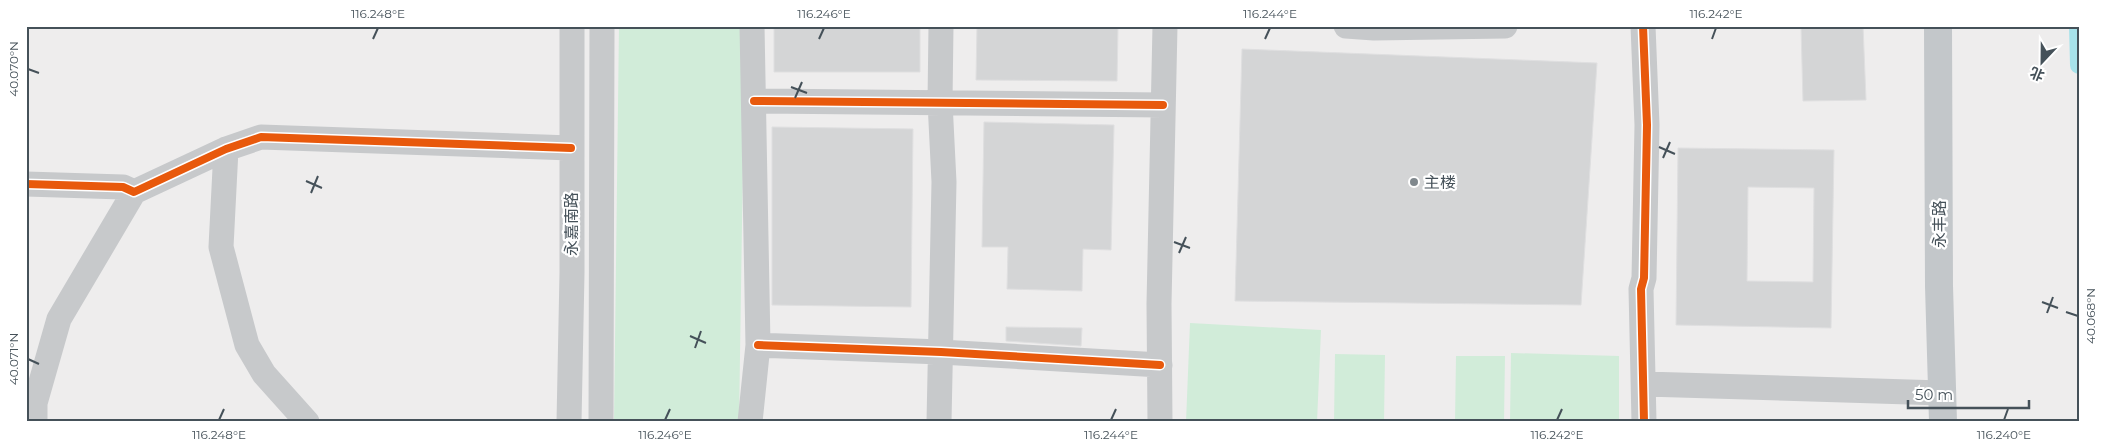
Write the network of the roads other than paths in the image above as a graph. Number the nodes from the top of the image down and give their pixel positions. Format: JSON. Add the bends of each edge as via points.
{"nodes":[{"id":1,"x":572,"y":26,"type":"edge"},
{"id":2,"x":602,"y":26,"type":"edge"},
{"id":3,"x":752,"y":26,"type":"edge"},
{"id":4,"x":941,"y":26,"type":"edge"},
{"id":5,"x":1165,"y":26,"type":"edge"},
{"id":6,"x":1346,"y":26,"type":"edge"},
{"id":7,"x":1505,"y":26,"type":"edge"},
{"id":8,"x":1643,"y":26,"type":"edge"},
{"id":9,"x":1938,"y":26,"type":"edge"},
{"id":10,"x":754,"y":101,"type":"junction"},
{"id":11,"x":940,"y":102,"type":"junction"},
{"id":12,"x":1163,"y":105,"type":"junction"},
{"id":13,"x":571,"y":148,"type":"junction"},
{"id":14,"x":226,"y":149,"type":"junction"},
{"id":15,"x":26,"y":184,"type":"edge"},
{"id":16,"x":134,"y":192,"type":"junction"},
{"id":17,"x":758,"y":345,"type":"junction"},
{"id":18,"x":941,"y":352,"type":"junction"},
{"id":19,"x":1160,"y":365,"type":"junction"},
{"id":20,"x":1645,"y":384,"type":"junction"},
{"id":21,"x":1942,"y":393,"type":"junction"},
{"id":22,"x":35,"y":422,"type":"edge"},
{"id":23,"x":307,"y":422,"type":"edge"},
{"id":24,"x":569,"y":422,"type":"edge"},
{"id":25,"x":601,"y":422,"type":"edge"},
{"id":26,"x":750,"y":422,"type":"edge"},
{"id":27,"x":939,"y":422,"type":"edge"},
{"id":28,"x":1160,"y":422,"type":"edge"},
{"id":29,"x":1644,"y":422,"type":"edge"},
{"id":30,"x":1943,"y":422,"type":"edge"}],
"edges":[{"from":1,"to":13,"type":"street","name":"永嘉南路"},
{"from":2,"to":25,"type":"street","name":"永嘉南路"},
{"from":3,"to":10,"type":"street"},
{"from":4,"to":11,"type":"street"},
{"from":5,"to":12,"type":"street"},
{"from":6,"to":7,"type":"street"},
{"from":8,"to":20,"type":"street","via":[[1647,125],[1644,278],[1641,289]]},
{"from":9,"to":21,"type":"main road","name":"永丰路"},
{"from":10,"to":11,"type":"street"},
{"from":10,"to":17,"type":"street"},
{"from":11,"to":12,"type":"street"},
{"from":11,"to":18,"type":"street","via":[[944,182]]},
{"from":12,"to":19,"type":"street"},
{"from":13,"to":14,"type":"street","via":[[262,137]]},
{"from":13,"to":24,"type":"street","name":"永嘉南路"},
{"from":14,"to":16,"type":"street"},
{"from":14,"to":23,"type":"street","via":[[221,247],[247,346],[264,374]]},
{"from":15,"to":16,"type":"street","via":[[123,187]]},
{"from":16,"to":22,"type":"street","via":[[59,319],[35,403]]},
{"from":17,"to":18,"type":"street"},
{"from":17,"to":26,"type":"street"},
{"from":18,"to":19,"type":"street"},
{"from":18,"to":27,"type":"street"},
{"from":19,"to":28,"type":"street"},
{"from":20,"to":21,"type":"street"},
{"from":20,"to":29,"type":"street"},
{"from":21,"to":30,"type":"main road","name":"永丰路"}]}
